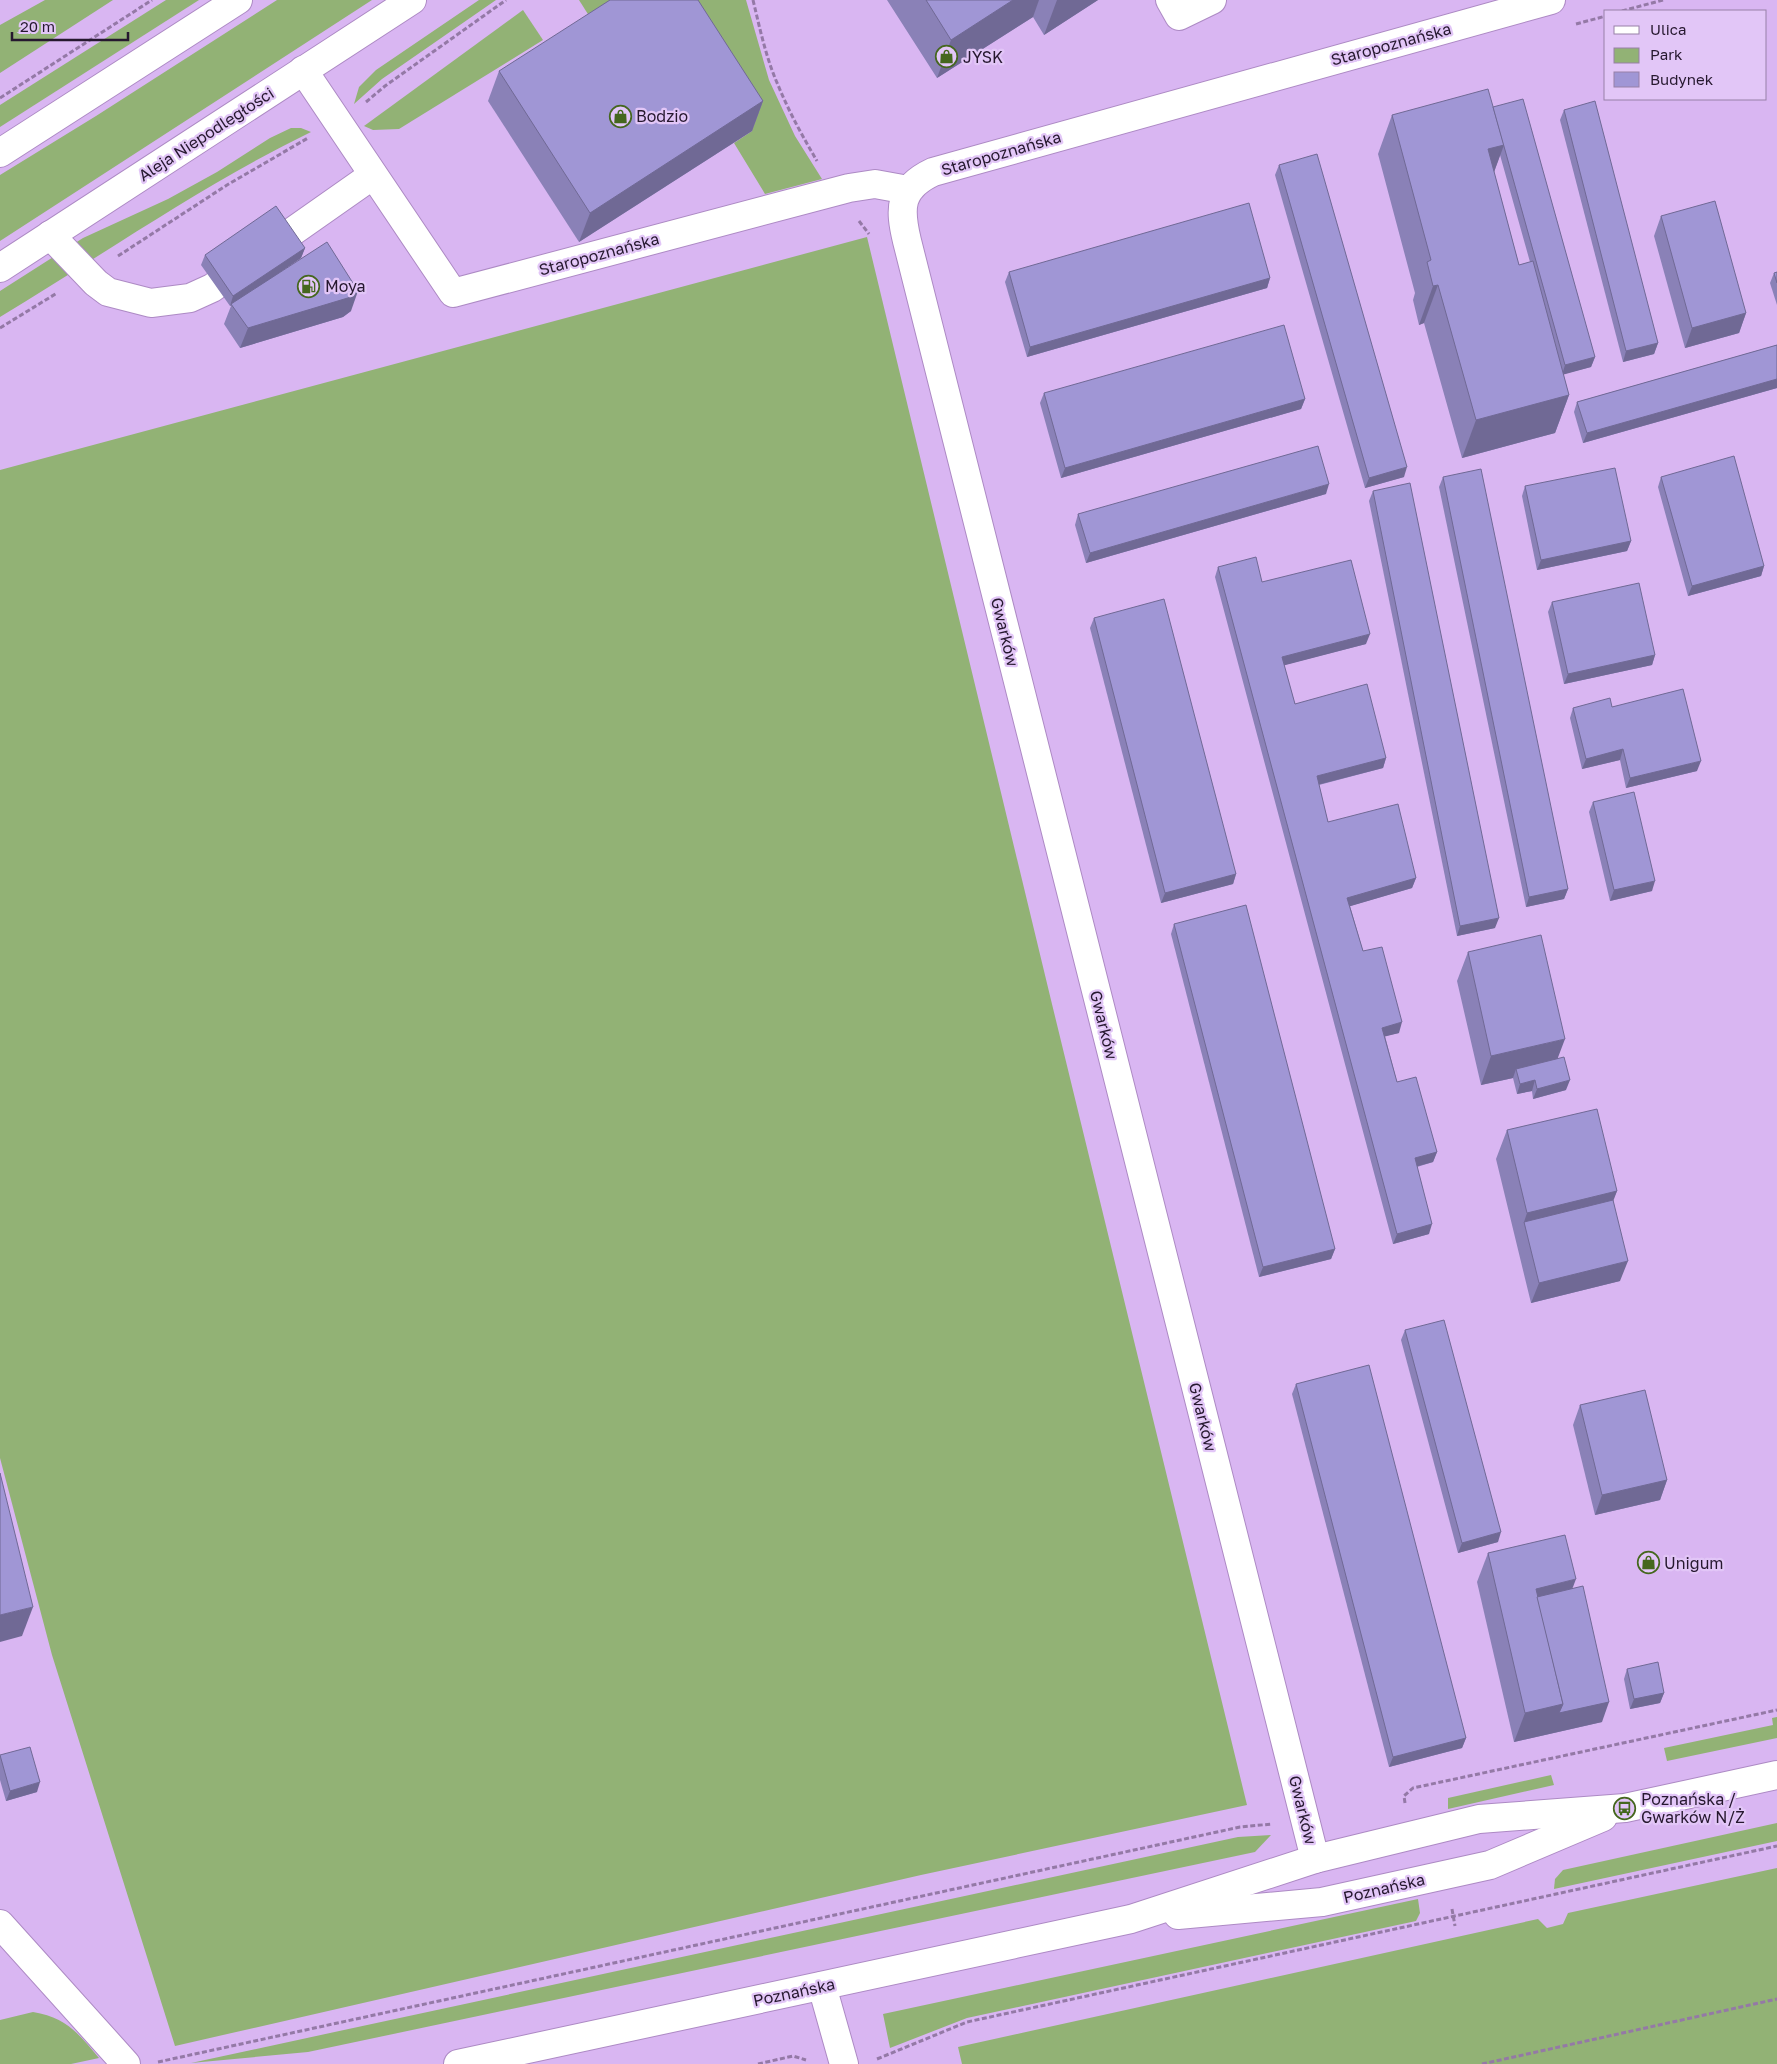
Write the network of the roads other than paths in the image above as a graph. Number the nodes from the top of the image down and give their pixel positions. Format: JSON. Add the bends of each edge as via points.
{"nodes":[{"id":1,"x":238,"y":0,"type":"edge"},
{"id":2,"x":412,"y":0,"type":"edge"},
{"id":3,"x":1170,"y":0,"type":"edge"},
{"id":4,"x":1212,"y":0,"type":"edge"},
{"id":5,"x":1551,"y":0,"type":"edge"},
{"id":6,"x":303,"y":70,"type":"junction"},
{"id":7,"x":0,"y":153,"type":"edge"},
{"id":8,"x":373,"y":175,"type":"junction"},
{"id":9,"x":908,"y":190,"type":"junction"},
{"id":10,"x":50,"y":235,"type":"junction"},
{"id":11,"x":0,"y":268,"type":"edge"},
{"id":12,"x":1777,"y":1774,"type":"edge"},
{"id":13,"x":1625,"y":1808,"type":"junction"},
{"id":14,"x":1315,"y":1859,"type":"junction"},
{"id":15,"x":1131,"y":1919,"type":"junction"},
{"id":16,"x":0,"y":1924,"type":"edge"},
{"id":17,"x":822,"y":1986,"type":"junction"},
{"id":18,"x":126,"y":2064,"type":"edge"},
{"id":19,"x":458,"y":2064,"type":"edge"},
{"id":20,"x":844,"y":2064,"type":"edge"}],
"edges":[{"from":1,"to":7,"type":"street"},
{"from":2,"to":6,"type":"street","name":"Aleja Niepodległości"},
{"from":3,"to":4,"type":"street","via":[[1180,16]]},
{"from":5,"to":9,"type":"street","name":"Staropoznańska","via":[[933,172],[918,179]]},
{"from":6,"to":8,"type":"street"},
{"from":6,"to":10,"type":"street","name":"Aleja Niepodległości"},
{"from":8,"to":9,"type":"street","name":"Staropoznańska","via":[[453,293],[837,191],[875,184]]},
{"from":8,"to":10,"type":"street","via":[[212,288],[190,298],[151,303],[108,292]]},
{"from":9,"to":14,"type":"street","name":"Gwarków","via":[[902,223]]},
{"from":10,"to":11,"type":"street","name":"Aleja Niepodległości"},
{"from":12,"to":13,"type":"street","name":"Poznańska"},
{"from":13,"to":14,"type":"street","name":"Poznańska","via":[[1479,1819]]},
{"from":13,"to":15,"type":"street","name":"Poznańska","via":[[1490,1865],[1322,1902]]},
{"from":14,"to":15,"type":"street","name":"Poznańska"},
{"from":15,"to":17,"type":"street","name":"Poznańska"},
{"from":16,"to":18,"type":"street"},
{"from":17,"to":19,"type":"street","name":"Poznańska"},
{"from":17,"to":20,"type":"street"}]}
